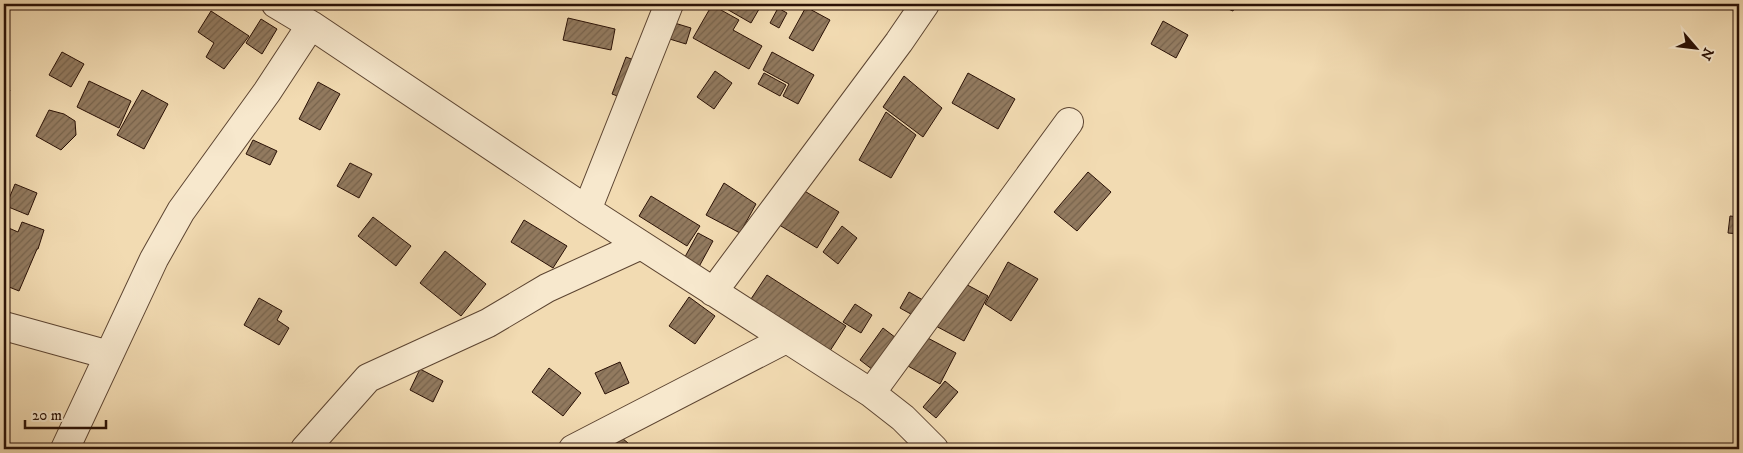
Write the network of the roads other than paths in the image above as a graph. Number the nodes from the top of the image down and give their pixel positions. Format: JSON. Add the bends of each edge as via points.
{"nodes":[{"id":1,"x":276,"y":4,"type":"edge"},
{"id":2,"x":669,"y":4,"type":"edge"},
{"id":3,"x":925,"y":4,"type":"edge"},
{"id":4,"x":311,"y":25,"type":"junction"},
{"id":5,"x":1069,"y":122,"type":"dead end"},
{"id":6,"x":587,"y":210,"type":"junction"},
{"id":7,"x":641,"y":245,"type":"junction"},
{"id":8,"x":713,"y":292,"type":"junction"},
{"id":9,"x":4,"y":326,"type":"edge"},
{"id":10,"x":786,"y":339,"type":"junction"},
{"id":11,"x":109,"y":355,"type":"junction"},
{"id":12,"x":871,"y":394,"type":"junction"},
{"id":13,"x":65,"y":449,"type":"edge"},
{"id":14,"x":304,"y":449,"type":"edge"},
{"id":15,"x":573,"y":449,"type":"edge"},
{"id":16,"x":934,"y":449,"type":"edge"}],
"edges":[{"from":1,"to":4,"type":"street"},
{"from":2,"to":6,"type":"street"},
{"from":3,"to":8,"type":"street"},
{"from":4,"to":6,"type":"street"},
{"from":4,"to":11,"type":"street","via":[[182,211],[154,259]]},
{"from":5,"to":12,"type":"street"},
{"from":6,"to":7,"type":"street"},
{"from":7,"to":8,"type":"street"},
{"from":7,"to":14,"type":"street","via":[[547,288],[488,323],[368,378]]},
{"from":8,"to":10,"type":"street"},
{"from":9,"to":11,"type":"street"},
{"from":10,"to":12,"type":"street"},
{"from":10,"to":15,"type":"street"},
{"from":11,"to":13,"type":"street"},
{"from":12,"to":16,"type":"street","via":[[903,418]]}]}
